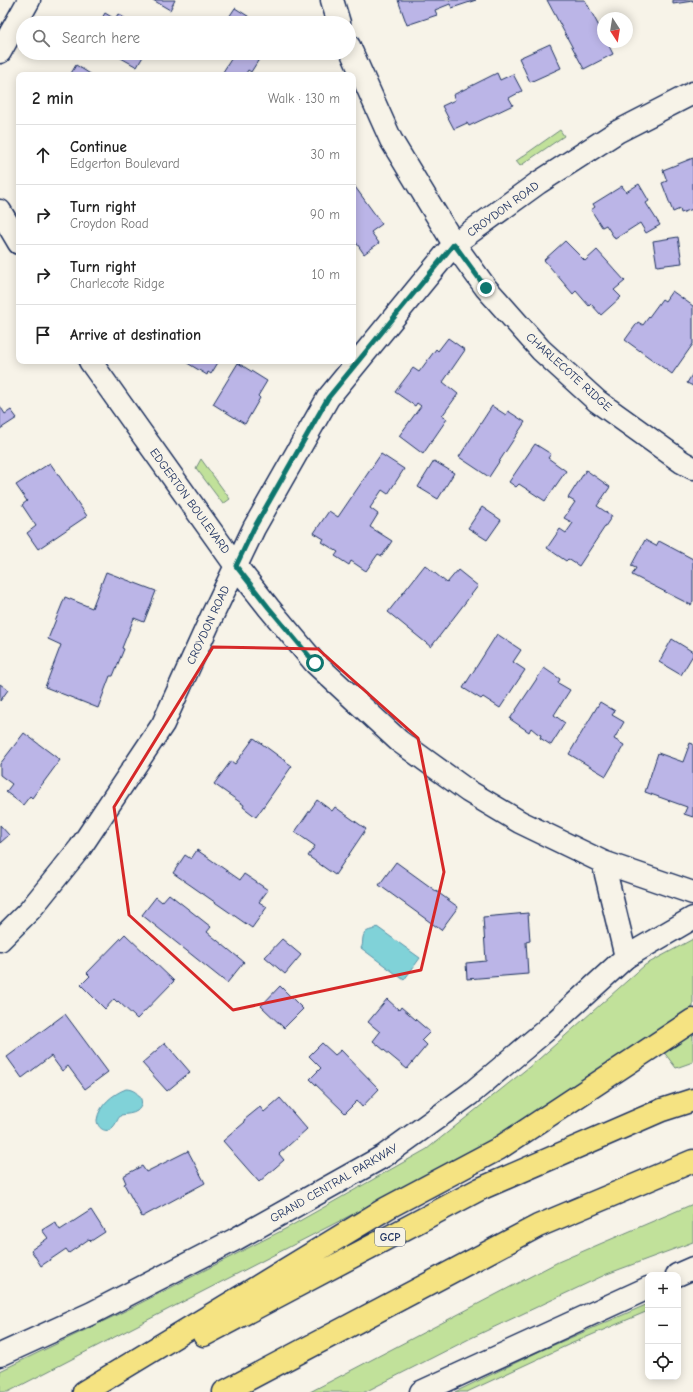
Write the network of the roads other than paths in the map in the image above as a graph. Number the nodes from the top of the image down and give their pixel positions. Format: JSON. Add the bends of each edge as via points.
{"nodes":[{"id":1,"x":29,"y":0,"type":"edge"},
{"id":2,"x":332,"y":0,"type":"edge"},
{"id":3,"x":20,"y":16,"type":"edge"},
{"id":4,"x":337,"y":16,"type":"edge"},
{"id":5,"x":16,"y":23,"type":"edge"},
{"id":6,"x":0,"y":52,"type":"edge"},
{"id":7,"x":355,"y":60,"type":"edge"},
{"id":8,"x":693,"y":93,"type":"edge"},
{"id":9,"x":0,"y":211,"type":"edge"},
{"id":10,"x":16,"y":238,"type":"edge"},
{"id":11,"x":454,"y":244,"type":"junction"},
{"id":12,"x":92,"y":364,"type":"edge"},
{"id":13,"x":356,"y":364,"type":"edge"},
{"id":14,"x":356,"y":364,"type":"edge"},
{"id":15,"x":693,"y":468,"type":"edge"},
{"id":16,"x":236,"y":566,"type":"junction"},
{"id":17,"x":603,"y":862,"type":"junction"},
{"id":18,"x":693,"y":893,"type":"edge"},
{"id":19,"x":693,"y":918,"type":"edge"},
{"id":20,"x":0,"y":940,"type":"edge"},
{"id":21,"x":626,"y":957,"type":"junction"},
{"id":22,"x":693,"y":1020,"type":"edge"},
{"id":23,"x":693,"y":1100,"type":"edge"},
{"id":24,"x":693,"y":1161,"type":"edge"},
{"id":25,"x":693,"y":1268,"type":"edge"},
{"id":26,"x":681,"y":1273,"type":"edge"},
{"id":27,"x":645,"y":1289,"type":"edge"},
{"id":28,"x":0,"y":1354,"type":"edge"},
{"id":29,"x":84,"y":1392,"type":"edge"},
{"id":30,"x":96,"y":1392,"type":"edge"},
{"id":31,"x":224,"y":1392,"type":"edge"},
{"id":32,"x":421,"y":1392,"type":"edge"}],
"edges":[{"from":1,"to":3,"type":"street"},
{"from":2,"to":4,"type":"street"},
{"from":5,"to":6,"type":"street"},
{"from":7,"to":11,"type":"street","name":"CHARLECOTE RIDGE","via":[[391,140]]},
{"from":8,"to":11,"type":"street","name":"CROYDON ROAD","via":[[617,132],[538,183]]},
{"from":9,"to":10,"type":"street"},
{"from":11,"to":14,"type":"street","name":"CROYDON ROAD"},
{"from":11,"to":15,"type":"street","name":"CHARLECOTE RIDGE","via":[[486,288],[541,350],[597,401]]},
{"from":12,"to":16,"type":"street","name":"EDGERTON BOULEVARD"},
{"from":13,"to":16,"type":"street","name":"CROYDON ROAD","via":[[328,398],[254,528]]},
{"from":16,"to":17,"type":"street","name":"EDGERTON BOULEVARD","via":[[315,663],[399,741],[468,791],[520,822]]},
{"from":16,"to":20,"type":"street","name":"CROYDON ROAD","via":[[163,724],[80,848],[30,910]]},
{"from":17,"to":18,"type":"street","name":"EDGERTON BOULEVARD"},
{"from":17,"to":21,"type":"street"},
{"from":19,"to":21,"type":"street","name":"GRAND CENTRAL PARKWAY"},
{"from":21,"to":28,"type":"street","name":"GRAND CENTRAL PARKWAY","via":[[470,1094],[384,1156],[234,1240],[92,1313]]},
{"from":22,"to":29,"type":"highway","via":[[498,1149],[387,1208]]},
{"from":23,"to":30,"type":"highway","number":"GCP","via":[[662,1110],[480,1189]]},
{"from":24,"to":31,"type":"highway","via":[[538,1226]]},
{"from":25,"to":26,"type":"street"},
{"from":27,"to":32,"type":"street"}]}
